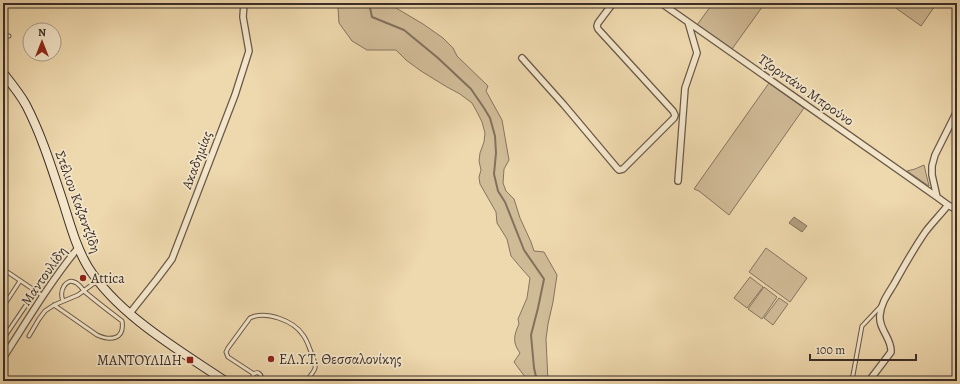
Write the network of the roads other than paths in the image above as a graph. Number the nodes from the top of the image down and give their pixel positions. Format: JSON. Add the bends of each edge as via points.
{"nodes":[{"id":1,"x":244,"y":3,"type":"edge"},
{"id":2,"x":613,"y":3,"type":"edge"},
{"id":3,"x":661,"y":3,"type":"edge"},
{"id":4,"x":688,"y":22,"type":"junction"},
{"id":5,"x":3,"y":35,"type":"edge"},
{"id":6,"x":9,"y":36,"type":"dead end"},
{"id":7,"x":522,"y":58,"type":"dead end"},
{"id":8,"x":3,"y":73,"type":"edge"},
{"id":9,"x":957,"y":110,"type":"edge"},
{"id":10,"x":678,"y":180,"type":"dead end"},
{"id":11,"x":937,"y":197,"type":"junction"},
{"id":12,"x":948,"y":205,"type":"junction"},
{"id":13,"x":957,"y":210,"type":"edge"},
{"id":14,"x":78,"y":248,"type":"junction"},
{"id":15,"x":3,"y":269,"type":"edge"},
{"id":16,"x":98,"y":280,"type":"junction"},
{"id":17,"x":20,"y":281,"type":"junction"},
{"id":18,"x":84,"y":291,"type":"junction"},
{"id":19,"x":35,"y":292,"type":"junction"},
{"id":20,"x":43,"y":296,"type":"junction"},
{"id":21,"x":63,"y":301,"type":"junction"},
{"id":22,"x":54,"y":305,"type":"junction"},
{"id":23,"x":882,"y":305,"type":"junction"},
{"id":24,"x":3,"y":307,"type":"edge"},
{"id":25,"x":130,"y":312,"type":"junction"},
{"id":26,"x":122,"y":321,"type":"junction"},
{"id":27,"x":29,"y":336,"type":"dead end"},
{"id":28,"x":3,"y":339,"type":"edge"},
{"id":29,"x":3,"y":358,"type":"edge"},
{"id":30,"x":254,"y":374,"type":"junction"},
{"id":31,"x":260,"y":380,"type":"edge"},
{"id":32,"x":225,"y":381,"type":"edge"},
{"id":33,"x":254,"y":381,"type":"edge"},
{"id":34,"x":266,"y":381,"type":"edge"},
{"id":35,"x":307,"y":381,"type":"edge"},
{"id":36,"x":851,"y":381,"type":"edge"},
{"id":37,"x":869,"y":381,"type":"edge"}],
"edges":[{"from":1,"to":25,"type":"street","name":"Ακαδημίας","via":[[243,17],[249,51],[235,95],[172,259]]},
{"from":2,"to":7,"type":"street","via":[[598,23],[598,29],[675,115],[623,169],[616,168]]},
{"from":3,"to":4,"type":"street","name":"Τζορντάνο Μπρούνο"},
{"from":4,"to":10,"type":"street","via":[[697,53],[685,88]]},
{"from":4,"to":11,"type":"street","name":"Τζορντάνο Μπρούνο"},
{"from":5,"to":6,"type":"lane"},
{"from":8,"to":14,"type":"main road","name":"Στέλιου Καζαντζίδη","via":[[25,103],[36,125]]},
{"from":9,"to":11,"type":"street","via":[[932,166]]},
{"from":11,"to":12,"type":"street","name":"Τζορντάνο Μπρούνο"},
{"from":12,"to":13,"type":"street","name":"Τζορντάνο Μπρούνο"},
{"from":12,"to":23,"type":"street","via":[[927,230]]},
{"from":14,"to":16,"type":"main road","name":"Στέλιου Καζαντζίδη"},
{"from":14,"to":20,"type":"street","name":"Μαντουλίδη"},
{"from":15,"to":17,"type":"lane"},
{"from":16,"to":18,"type":"lane"},
{"from":16,"to":25,"type":"main road","name":"Στέλιου Καζαντζίδη","via":[[117,302]]},
{"from":17,"to":19,"type":"lane"},
{"from":17,"to":24,"type":"lane"},
{"from":18,"to":21,"type":"lane"},
{"from":18,"to":21,"type":"lane","via":[[75,282],[67,282],[61,293]]},
{"from":18,"to":26,"type":"lane"},
{"from":19,"to":20,"type":"lane"},
{"from":19,"to":28,"type":"lane"},
{"from":20,"to":29,"type":"street","name":"Μαντουλίδη"},
{"from":21,"to":22,"type":"lane"},
{"from":22,"to":26,"type":"lane","via":[[97,335],[106,338],[116,338],[122,331]]},
{"from":22,"to":27,"type":"lane","via":[[45,311]]},
{"from":23,"to":36,"type":"lane","via":[[862,326]]},
{"from":23,"to":37,"type":"street","via":[[881,326],[891,352]]},
{"from":25,"to":26,"type":"lane"},
{"from":25,"to":32,"type":"main road","name":"Στέλιου Καζαντζίδη","via":[[158,335]]},
{"from":30,"to":31,"type":"lane","via":[[260,374]]},
{"from":30,"to":33,"type":"lane"},
{"from":30,"to":35,"type":"lane","via":[[228,357],[226,350],[250,318],[267,315],[284,320],[303,335],[311,350],[315,366]]},
{"from":31,"to":34,"type":"lane"}]}
